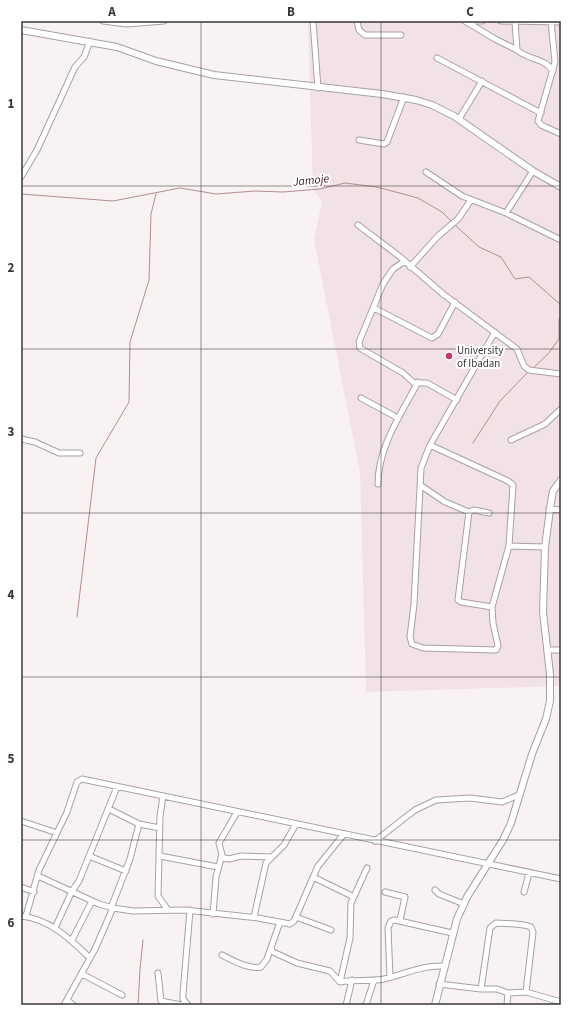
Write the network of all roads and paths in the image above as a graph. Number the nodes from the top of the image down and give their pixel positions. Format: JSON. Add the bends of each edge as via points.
{"nodes":[{"id":1,"x":103,"y":21,"type":"edge"},
{"id":2,"x":164,"y":21,"type":"edge"},
{"id":3,"x":313,"y":21,"type":"edge"},
{"id":4,"x":357,"y":21,"type":"edge"},
{"id":5,"x":465,"y":21,"type":"edge"},
{"id":6,"x":482,"y":21,"type":"edge"},
{"id":7,"x":501,"y":21,"type":"edge"},
{"id":8,"x":551,"y":21,"type":"edge"},
{"id":9,"x":515,"y":22,"type":"edge"},
{"id":10,"x":561,"y":22,"type":"edge"},
{"id":11,"x":21,"y":30,"type":"edge"},
{"id":12,"x":400,"y":35,"type":"dead end"},
{"id":13,"x":90,"y":41,"type":"junction"},
{"id":14,"x":517,"y":50,"type":"junction"},
{"id":15,"x":437,"y":58,"type":"dead end"},
{"id":16,"x":553,"y":70,"type":"junction"},
{"id":17,"x":482,"y":81,"type":"junction"},
{"id":18,"x":318,"y":88,"type":"junction"},
{"id":19,"x":404,"y":97,"type":"junction"},
{"id":20,"x":541,"y":113,"type":"junction"},
{"id":21,"x":459,"y":119,"type":"junction"},
{"id":22,"x":561,"y":134,"type":"edge"},
{"id":23,"x":359,"y":140,"type":"dead end"},
{"id":24,"x":533,"y":171,"type":"junction"},
{"id":25,"x":426,"y":172,"type":"dead end"},
{"id":26,"x":21,"y":177,"type":"edge"},
{"id":27,"x":561,"y":187,"type":"edge"},
{"id":28,"x":471,"y":200,"type":"junction"},
{"id":29,"x":506,"y":213,"type":"junction"},
{"id":30,"x":358,"y":225,"type":"dead end"},
{"id":31,"x":561,"y":240,"type":"edge"},
{"id":32,"x":405,"y":261,"type":"junction"},
{"id":33,"x":410,"y":267,"type":"junction"},
{"id":34,"x":455,"y":302,"type":"junction"},
{"id":35,"x":374,"y":308,"type":"junction"},
{"id":36,"x":495,"y":332,"type":"junction"},
{"id":37,"x":561,"y":374,"type":"edge"},
{"id":38,"x":418,"y":382,"type":"junction"},
{"id":39,"x":361,"y":398,"type":"dead end"},
{"id":40,"x":457,"y":400,"type":"junction"},
{"id":41,"x":561,"y":409,"type":"edge"},
{"id":42,"x":398,"y":418,"type":"junction"},
{"id":43,"x":21,"y":439,"type":"edge"},
{"id":44,"x":511,"y":440,"type":"dead end"},
{"id":45,"x":430,"y":445,"type":"junction"},
{"id":46,"x":80,"y":453,"type":"dead end"},
{"id":47,"x":561,"y":480,"type":"edge"},
{"id":48,"x":378,"y":484,"type":"dead end"},
{"id":49,"x":420,"y":485,"type":"junction"},
{"id":50,"x":549,"y":509,"type":"junction"},
{"id":51,"x":561,"y":510,"type":"edge"},
{"id":52,"x":469,"y":512,"type":"junction"},
{"id":53,"x":489,"y":513,"type":"dead end"},
{"id":54,"x":509,"y":546,"type":"junction"},
{"id":55,"x":545,"y":547,"type":"junction"},
{"id":56,"x":492,"y":607,"type":"junction"},
{"id":57,"x":547,"y":650,"type":"junction"},
{"id":58,"x":561,"y":650,"type":"edge"},
{"id":59,"x":117,"y":787,"type":"junction"},
{"id":60,"x":519,"y":795,"type":"junction"},
{"id":61,"x":163,"y":796,"type":"junction"},
{"id":62,"x":109,"y":809,"type":"junction"},
{"id":63,"x":237,"y":812,"type":"junction"},
{"id":64,"x":21,"y":821,"type":"edge"},
{"id":65,"x":139,"y":824,"type":"junction"},
{"id":66,"x":296,"y":824,"type":"junction"},
{"id":67,"x":160,"y":828,"type":"junction"},
{"id":68,"x":57,"y":833,"type":"junction"},
{"id":69,"x":344,"y":834,"type":"junction"},
{"id":70,"x":375,"y":841,"type":"junction"},
{"id":71,"x":89,"y":856,"type":"junction"},
{"id":72,"x":160,"y":856,"type":"junction"},
{"id":73,"x":221,"y":857,"type":"junction"},
{"id":74,"x":266,"y":859,"type":"junction"},
{"id":75,"x":487,"y":865,"type":"junction"},
{"id":76,"x":218,"y":867,"type":"junction"},
{"id":77,"x":367,"y":868,"type":"dead end"},
{"id":78,"x":126,"y":871,"type":"junction"},
{"id":79,"x":529,"y":873,"type":"junction"},
{"id":80,"x":38,"y":876,"type":"junction"},
{"id":81,"x":313,"y":877,"type":"junction"},
{"id":82,"x":561,"y":879,"type":"edge"},
{"id":83,"x":21,"y":887,"type":"edge"},
{"id":84,"x":435,"y":890,"type":"dead end"},
{"id":85,"x":34,"y":892,"type":"junction"},
{"id":86,"x":72,"y":892,"type":"junction"},
{"id":87,"x":385,"y":892,"type":"dead end"},
{"id":88,"x":524,"y":892,"type":"dead end"},
{"id":89,"x":354,"y":897,"type":"junction"},
{"id":90,"x":92,"y":901,"type":"junction"},
{"id":91,"x":464,"y":904,"type":"junction"},
{"id":92,"x":112,"y":908,"type":"junction"},
{"id":93,"x":168,"y":910,"type":"junction"},
{"id":94,"x":190,"y":910,"type":"junction"},
{"id":95,"x":213,"y":914,"type":"junction"},
{"id":96,"x":296,"y":916,"type":"junction"},
{"id":97,"x":23,"y":917,"type":"edge"},
{"id":98,"x":254,"y":918,"type":"junction"},
{"id":99,"x":400,"y":920,"type":"junction"},
{"id":100,"x":280,"y":922,"type":"junction"},
{"id":101,"x":55,"y":928,"type":"junction"},
{"id":102,"x":331,"y":930,"type":"dead end"},
{"id":103,"x":452,"y":933,"type":"junction"},
{"id":104,"x":72,"y":940,"type":"junction"},
{"id":105,"x":271,"y":948,"type":"junction"},
{"id":106,"x":222,"y":955,"type":"dead end"},
{"id":107,"x":90,"y":958,"type":"junction"},
{"id":108,"x":444,"y":966,"type":"junction"},
{"id":109,"x":158,"y":973,"type":"dead end"},
{"id":110,"x":82,"y":974,"type":"junction"},
{"id":111,"x":390,"y":977,"type":"junction"},
{"id":112,"x":352,"y":980,"type":"junction"},
{"id":113,"x":374,"y":980,"type":"junction"},
{"id":114,"x":340,"y":982,"type":"junction"},
{"id":115,"x":439,"y":984,"type":"junction"},
{"id":116,"x":481,"y":989,"type":"junction"},
{"id":117,"x":508,"y":992,"type":"junction"},
{"id":118,"x":526,"y":992,"type":"junction"},
{"id":119,"x":122,"y":995,"type":"dead end"},
{"id":120,"x":561,"y":1002,"type":"edge"},
{"id":121,"x":66,"y":1003,"type":"edge"},
{"id":122,"x":187,"y":1004,"type":"edge"},
{"id":123,"x":74,"y":1005,"type":"edge"},
{"id":124,"x":346,"y":1005,"type":"edge"},
{"id":125,"x":366,"y":1005,"type":"edge"},
{"id":126,"x":435,"y":1005,"type":"edge"},
{"id":127,"x":507,"y":1005,"type":"edge"}],
"edges":[{"from":1,"to":2,"type":"street","via":[[127,24]]},
{"from":3,"to":18,"type":"street"},
{"from":4,"to":12,"type":"street","via":[[359,30],[366,34]]},
{"from":5,"to":6,"type":"street"},
{"from":5,"to":14,"type":"street"},
{"from":7,"to":9,"type":"street"},
{"from":8,"to":9,"type":"street"},
{"from":8,"to":10,"type":"street"},
{"from":8,"to":16,"type":"street"},
{"from":9,"to":14,"type":"street"},
{"from":11,"to":13,"type":"street"},
{"from":13,"to":18,"type":"street","via":[[194,71]]},
{"from":13,"to":26,"type":"street","via":[[84,57],[75,67],[37,150]]},
{"from":14,"to":16,"type":"street","via":[[545,62]]},
{"from":15,"to":17,"type":"street"},
{"from":16,"to":20,"type":"street"},
{"from":17,"to":20,"type":"street"},
{"from":17,"to":21,"type":"street"},
{"from":18,"to":19,"type":"street"},
{"from":19,"to":21,"type":"street","via":[[432,105]]},
{"from":19,"to":23,"type":"street","via":[[387,142],[384,144]]},
{"from":20,"to":22,"type":"street","via":[[539,124]]},
{"from":21,"to":24,"type":"street"},
{"from":24,"to":27,"type":"street"},
{"from":24,"to":29,"type":"street"},
{"from":25,"to":28,"type":"street","via":[[454,192]]},
{"from":28,"to":29,"type":"street"},
{"from":28,"to":33,"type":"street","via":[[458,218]]},
{"from":29,"to":31,"type":"street"},
{"from":30,"to":32,"type":"street"},
{"from":32,"to":33,"type":"street"},
{"from":32,"to":35,"type":"street","via":[[387,277]]},
{"from":33,"to":34,"type":"street"},
{"from":34,"to":35,"type":"street","via":[[438,334],[432,338]]},
{"from":34,"to":36,"type":"street"},
{"from":35,"to":38,"type":"street","via":[[359,342],[360,348],[403,373],[414,383]]},
{"from":36,"to":37,"type":"street","via":[[517,349],[524,366],[529,370]]},
{"from":36,"to":40,"type":"street"},
{"from":38,"to":40,"type":"street","via":[[427,383]]},
{"from":38,"to":42,"type":"street"},
{"from":39,"to":42,"type":"street"},
{"from":40,"to":45,"type":"street"},
{"from":41,"to":44,"type":"street","via":[[544,424]]},
{"from":42,"to":48,"type":"street","via":[[384,447]]},
{"from":43,"to":46,"type":"street","via":[[35,442],[59,453]]},
{"from":45,"to":49,"type":"street","via":[[421,468]]},
{"from":45,"to":54,"type":"street","via":[[513,485]]},
{"from":47,"to":50,"type":"street","via":[[553,491]]},
{"from":49,"to":52,"type":"street","via":[[445,502]]},
{"from":49,"to":56,"type":"street","via":[[411,643],[417,648],[493,651],[498,646]]},
{"from":50,"to":51,"type":"street"},
{"from":50,"to":55,"type":"street"},
{"from":52,"to":53,"type":"street","via":[[474,510]]},
{"from":52,"to":56,"type":"street","via":[[458,600]]},
{"from":54,"to":55,"type":"street"},
{"from":54,"to":56,"type":"street"},
{"from":55,"to":57,"type":"street","via":[[544,612]]},
{"from":57,"to":58,"type":"street"},
{"from":57,"to":60,"type":"street","via":[[550,701]]},
{"from":59,"to":61,"type":"street"},
{"from":59,"to":62,"type":"street"},
{"from":59,"to":68,"type":"street","via":[[78,780]]},
{"from":60,"to":70,"type":"street","via":[[502,802],[470,798],[436,800],[415,810]]},
{"from":60,"to":75,"type":"street","via":[[504,840]]},
{"from":61,"to":63,"type":"street"},
{"from":61,"to":67,"type":"street"},
{"from":62,"to":65,"type":"street"},
{"from":62,"to":71,"type":"street"},
{"from":63,"to":66,"type":"street"},
{"from":63,"to":73,"type":"street","via":[[220,840]]},
{"from":64,"to":68,"type":"street"},
{"from":65,"to":67,"type":"street"},
{"from":65,"to":78,"type":"street"},
{"from":66,"to":69,"type":"street"},
{"from":66,"to":74,"type":"street","via":[[284,845],[272,857]]},
{"from":67,"to":72,"type":"street"},
{"from":68,"to":80,"type":"street"},
{"from":69,"to":70,"type":"street"},
{"from":69,"to":81,"type":"street","via":[[318,866]]},
{"from":70,"to":75,"type":"street"},
{"from":71,"to":78,"type":"street"},
{"from":71,"to":86,"type":"street","via":[[80,881]]},
{"from":72,"to":76,"type":"street"},
{"from":72,"to":93,"type":"street","via":[[158,896]]},
{"from":73,"to":74,"type":"street"},
{"from":73,"to":76,"type":"street"},
{"from":74,"to":98,"type":"street"},
{"from":75,"to":79,"type":"street"},
{"from":75,"to":91,"type":"street"},
{"from":76,"to":95,"type":"street"},
{"from":77,"to":89,"type":"street"},
{"from":78,"to":92,"type":"street"},
{"from":79,"to":82,"type":"street"},
{"from":79,"to":88,"type":"street"},
{"from":80,"to":85,"type":"street"},
{"from":80,"to":86,"type":"street"},
{"from":81,"to":89,"type":"street"},
{"from":81,"to":96,"type":"street"},
{"from":83,"to":85,"type":"street"},
{"from":84,"to":91,"type":"street"},
{"from":85,"to":97,"type":"street"},
{"from":86,"to":90,"type":"street"},
{"from":86,"to":101,"type":"street"},
{"from":87,"to":99,"type":"street","via":[[405,897]]},
{"from":89,"to":114,"type":"street","via":[[350,910],[350,938]]},
{"from":90,"to":92,"type":"street"},
{"from":90,"to":104,"type":"street"},
{"from":91,"to":103,"type":"street"},
{"from":92,"to":93,"type":"street","via":[[133,911]]},
{"from":92,"to":107,"type":"street"},
{"from":93,"to":94,"type":"street"},
{"from":94,"to":95,"type":"street"},
{"from":94,"to":122,"type":"street","via":[[183,994]]},
{"from":95,"to":98,"type":"street"},
{"from":96,"to":100,"type":"street","via":[[292,923]]},
{"from":96,"to":102,"type":"street"},
{"from":97,"to":101,"type":"street"},
{"from":98,"to":100,"type":"street"},
{"from":99,"to":103,"type":"street"},
{"from":99,"to":111,"type":"street","via":[[391,921],[388,928]]},
{"from":100,"to":105,"type":"street"},
{"from":101,"to":104,"type":"street"},
{"from":103,"to":108,"type":"street"},
{"from":104,"to":107,"type":"street"},
{"from":105,"to":106,"type":"street","via":[[264,964],[259,968]]},
{"from":105,"to":114,"type":"street","via":[[273,952],[289,960],[330,971]]},
{"from":107,"to":110,"type":"street"},
{"from":108,"to":111,"type":"street","via":[[429,965]]},
{"from":108,"to":115,"type":"street"},
{"from":109,"to":122,"type":"street","via":[[161,1001]]},
{"from":110,"to":119,"type":"street"},
{"from":110,"to":121,"type":"street"},
{"from":111,"to":113,"type":"street"},
{"from":112,"to":113,"type":"street"},
{"from":112,"to":114,"type":"street"},
{"from":112,"to":124,"type":"street"},
{"from":113,"to":125,"type":"street"},
{"from":115,"to":116,"type":"street"},
{"from":115,"to":126,"type":"street"},
{"from":116,"to":117,"type":"street"},
{"from":116,"to":118,"type":"street","via":[[490,928],[496,923],[514,924],[531,927],[532,932]]},
{"from":117,"to":118,"type":"street"},
{"from":117,"to":127,"type":"street"},
{"from":118,"to":120,"type":"street"},
{"from":121,"to":123,"type":"street"}]}
